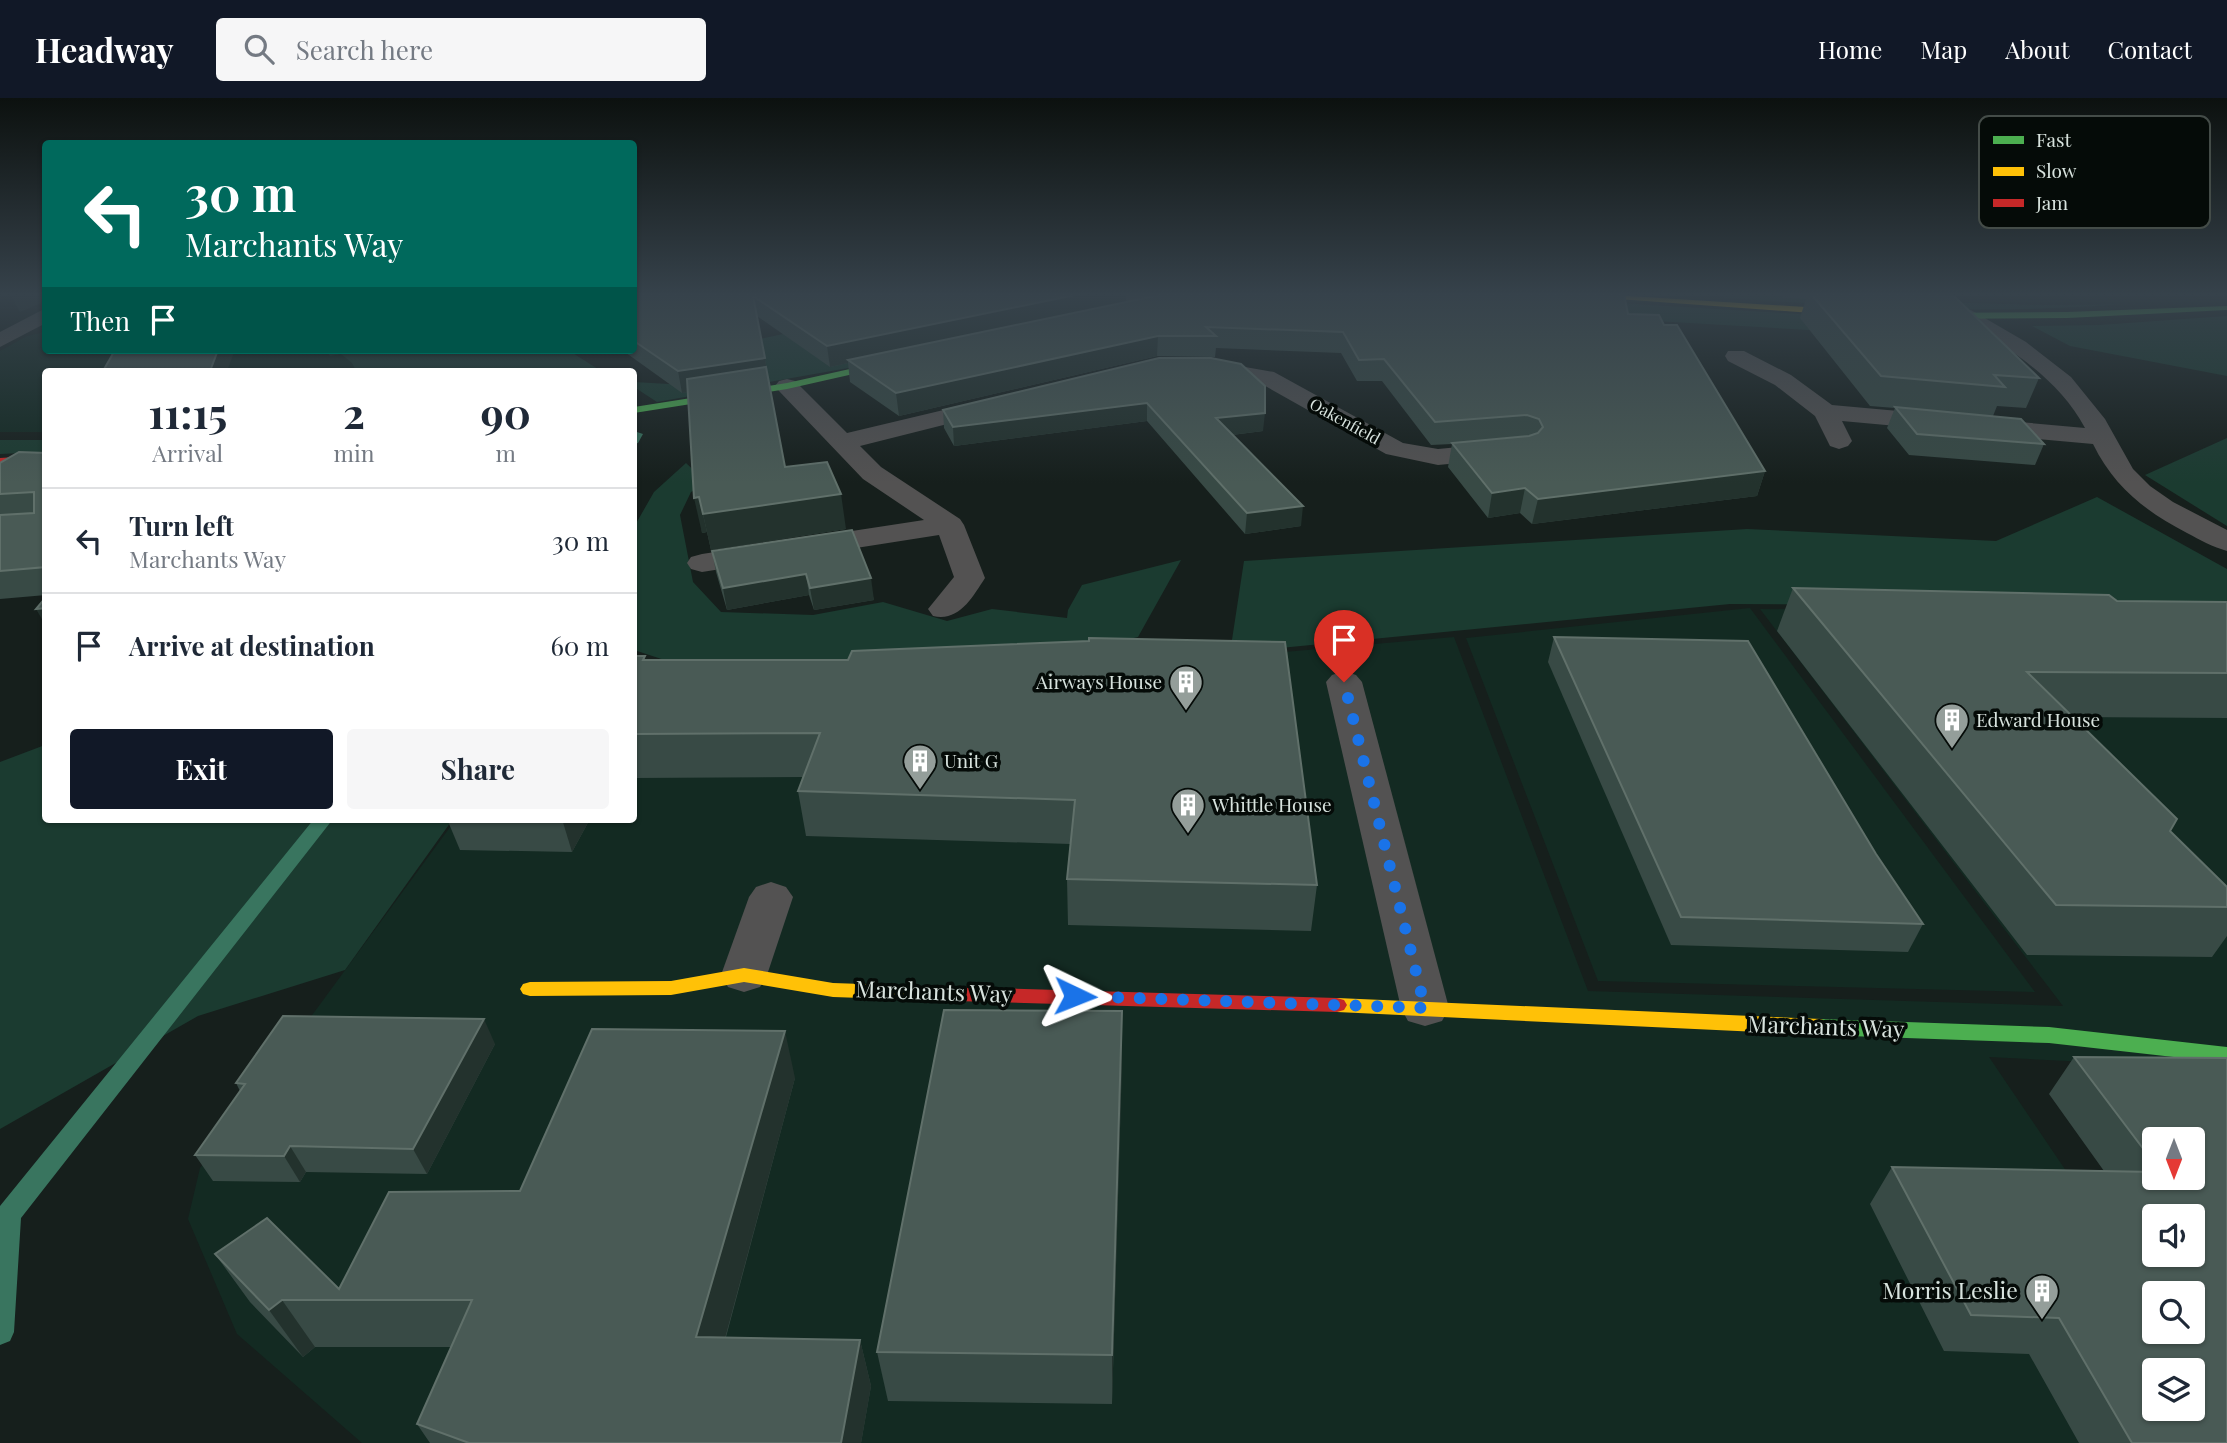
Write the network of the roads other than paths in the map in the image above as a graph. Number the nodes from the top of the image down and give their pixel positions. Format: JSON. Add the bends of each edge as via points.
{"nodes":[{"id":1,"x":1737,"y":357,"type":"edge"},
{"id":2,"x":2032,"y":357,"type":"edge"},
{"id":3,"x":914,"y":358,"type":"edge"},
{"id":4,"x":1171,"y":366,"type":"edge"},
{"id":5,"x":787,"y":386,"type":"junction"},
{"id":6,"x":1013,"y":401,"type":"edge"},
{"id":7,"x":637,"y":410,"type":"edge"},
{"id":8,"x":1826,"y":412,"type":"junction"},
{"id":9,"x":2101,"y":437,"type":"junction"},
{"id":10,"x":1839,"y":441,"type":"dead end"},
{"id":11,"x":843,"y":442,"type":"junction"},
{"id":12,"x":1523,"y":449,"type":"edge"},
{"id":13,"x":42,"y":458,"type":"edge"},
{"id":14,"x":0,"y":461,"type":"edge"},
{"id":15,"x":950,"y":525,"type":"junction"},
{"id":16,"x":2227,"y":542,"type":"edge"},
{"id":17,"x":702,"y":563,"type":"dead end"},
{"id":18,"x":944,"y":609,"type":"dead end"},
{"id":19,"x":1344,"y":682,"type":"dead end"},
{"id":20,"x":771,"y":897,"type":"dead end"},
{"id":21,"x":744,"y":975,"type":"junction"},
{"id":22,"x":530,"y":989,"type":"dead end"},
{"id":23,"x":1425,"y":1008,"type":"junction"},
{"id":24,"x":2227,"y":1055,"type":"edge"}],
"edges":[{"from":1,"to":8,"type":"street","via":[[1783,380]]},
{"from":2,"to":9,"type":"street","via":[[2071,387]]},
{"from":3,"to":5,"type":"street"},
{"from":4,"to":12,"type":"street","name":"Oakenfield","via":[[1210,366],[1266,377],[1395,449],[1438,457]]},
{"from":5,"to":7,"type":"street"},
{"from":5,"to":11,"type":"street"},
{"from":6,"to":11,"type":"street"},
{"from":8,"to":9,"type":"street"},
{"from":8,"to":10,"type":"street"},
{"from":9,"to":16,"type":"street","via":[[2132,484]]},
{"from":11,"to":15,"type":"street","via":[[872,473]]},
{"from":13,"to":14,"type":"street"},
{"from":15,"to":17,"type":"street"},
{"from":15,"to":18,"type":"street","via":[[970,578]]},
{"from":19,"to":23,"type":"street"},
{"from":20,"to":21,"type":"street"},
{"from":21,"to":22,"type":"street","name":"Marchants Way","via":[[671,988]]},
{"from":21,"to":23,"type":"street","name":"Marchants Way","via":[[833,990]]},
{"from":23,"to":24,"type":"street","name":"Marchants Way","via":[[2049,1035]]}]}
